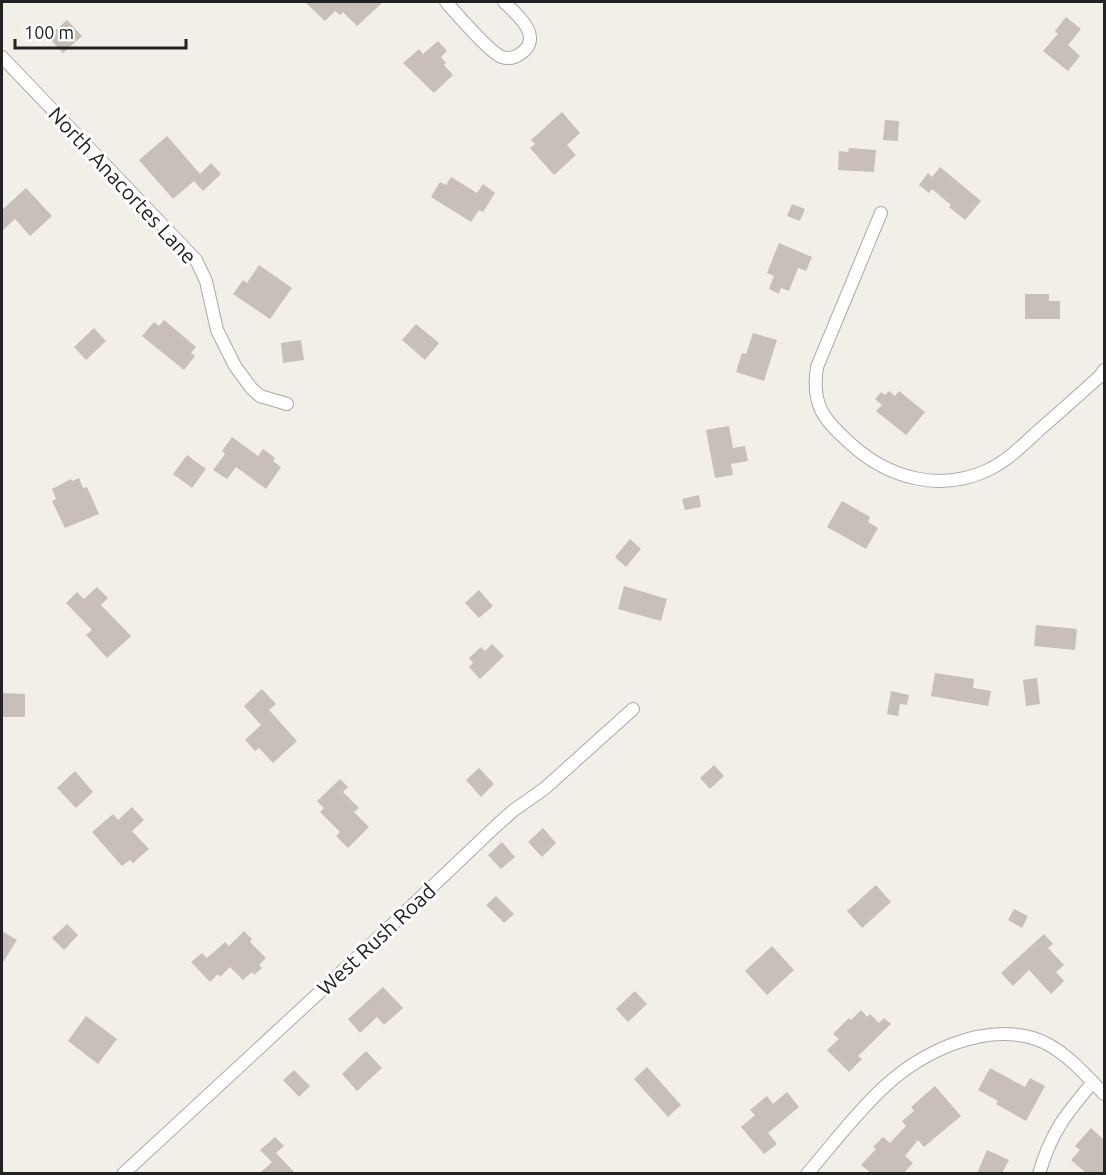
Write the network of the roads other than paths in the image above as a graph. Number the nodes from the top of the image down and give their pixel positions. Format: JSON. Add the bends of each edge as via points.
{"nodes":[{"id":1,"x":446,"y":2,"type":"edge"},
{"id":2,"x":504,"y":2,"type":"edge"},
{"id":3,"x":2,"y":57,"type":"edge"},
{"id":4,"x":881,"y":213,"type":"dead end"},
{"id":5,"x":1104,"y":370,"type":"edge"},
{"id":6,"x":287,"y":404,"type":"dead end"},
{"id":7,"x":633,"y":709,"type":"dead end"},
{"id":8,"x":1093,"y":1082,"type":"junction"},
{"id":9,"x":1104,"y":1094,"type":"edge"},
{"id":10,"x":123,"y":1173,"type":"edge"},
{"id":11,"x":807,"y":1173,"type":"edge"},
{"id":12,"x":1039,"y":1173,"type":"edge"}],
"edges":[{"from":1,"to":2,"type":"street","via":[[496,54],[509,58],[524,51],[530,36],[527,26]]},
{"from":3,"to":6,"type":"street","name":"North Anacortes Lane","via":[[196,260],[206,281],[217,330],[239,372],[260,396]]},
{"from":4,"to":5,"type":"street","via":[[817,367],[814,386],[819,409],[835,430],[870,459],[910,478],[957,480],[976,475],[1014,453]]},
{"from":7,"to":10,"type":"street","name":"West Rush Road","via":[[544,789],[497,825]]},
{"from":8,"to":9,"type":"street"},
{"from":8,"to":11,"type":"street","via":[[1070,1059],[1034,1039],[991,1034],[948,1046],[917,1062],[883,1088]]},
{"from":8,"to":12,"type":"street","via":[[1051,1137]]}]}
